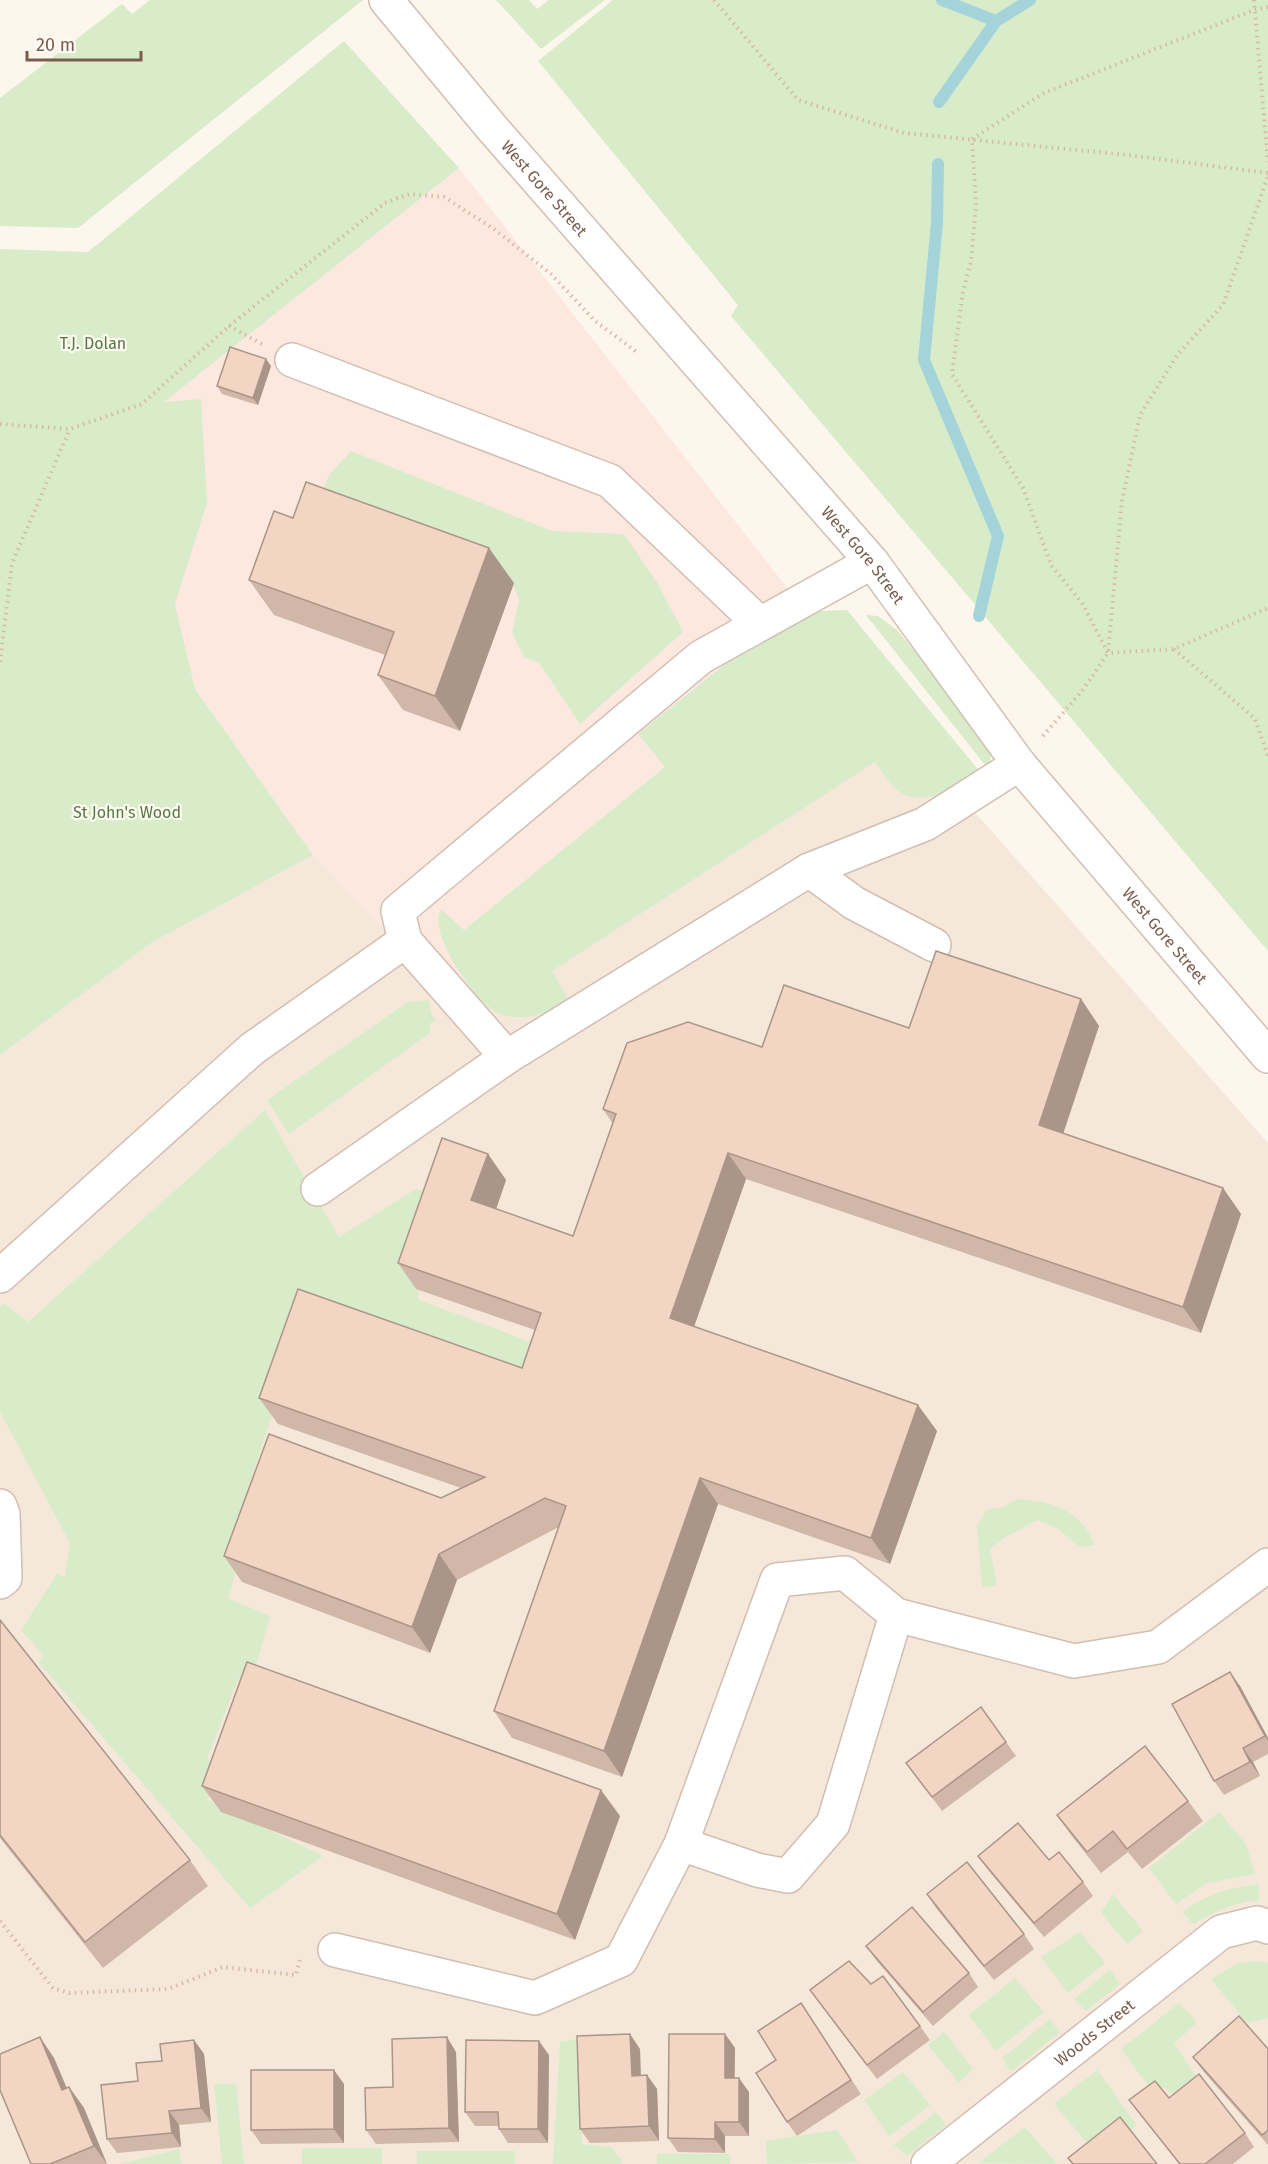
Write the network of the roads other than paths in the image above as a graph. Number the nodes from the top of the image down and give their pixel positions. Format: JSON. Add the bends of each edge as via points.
{"nodes":[{"id":1,"x":386,"y":0,"type":"edge"},
{"id":2,"x":292,"y":360,"type":"dead end"},
{"id":3,"x":872,"y":562,"type":"junction"},
{"id":4,"x":759,"y":623,"type":"junction"},
{"id":5,"x":1019,"y":764,"type":"junction"},
{"id":6,"x":809,"y":870,"type":"junction"},
{"id":7,"x":405,"y":941,"type":"junction"},
{"id":8,"x":934,"y":945,"type":"dead end"},
{"id":9,"x":1268,"y":1056,"type":"edge"},
{"id":10,"x":507,"y":1057,"type":"junction"},
{"id":11,"x":318,"y":1189,"type":"dead end"},
{"id":12,"x":0,"y":1276,"type":"edge"},
{"id":13,"x":0,"y":1506,"type":"edge"},
{"id":14,"x":1268,"y":1565,"type":"edge"},
{"id":15,"x":0,"y":1582,"type":"edge"},
{"id":16,"x":896,"y":1615,"type":"junction"},
{"id":17,"x":681,"y":1844,"type":"junction"},
{"id":18,"x":1268,"y":1927,"type":"edge"},
{"id":19,"x":335,"y":1950,"type":"road end"},
{"id":20,"x":928,"y":2164,"type":"edge"}],
"edges":[{"from":1,"to":3,"type":"street","name":"West Gore Street","via":[[492,128]]},
{"from":2,"to":4,"type":"street","via":[[610,480]]},
{"from":3,"to":4,"type":"street"},
{"from":3,"to":5,"type":"street","name":"West Gore Street"},
{"from":4,"to":7,"type":"street","via":[[701,657],[398,911]]},
{"from":5,"to":6,"type":"street","via":[[925,824]]},
{"from":5,"to":9,"type":"street","name":"West Gore Street"},
{"from":6,"to":8,"type":"street","via":[[854,903]]},
{"from":6,"to":10,"type":"street"},
{"from":7,"to":10,"type":"street"},
{"from":7,"to":12,"type":"street","via":[[252,1049]]},
{"from":10,"to":11,"type":"street"},
{"from":13,"to":15,"type":"street","via":[[5,1578]]},
{"from":14,"to":16,"type":"street","via":[[1158,1647],[1074,1661]]},
{"from":16,"to":17,"type":"street","via":[[834,1824],[788,1876],[757,1870]]},
{"from":16,"to":17,"type":"street","via":[[845,1573],[777,1580]]},
{"from":17,"to":19,"type":"street","via":[[621,1960],[536,1998]]},
{"from":18,"to":20,"type":"street","name":"Woods Street","via":[[1257,1923],[1221,1932]]}]}
